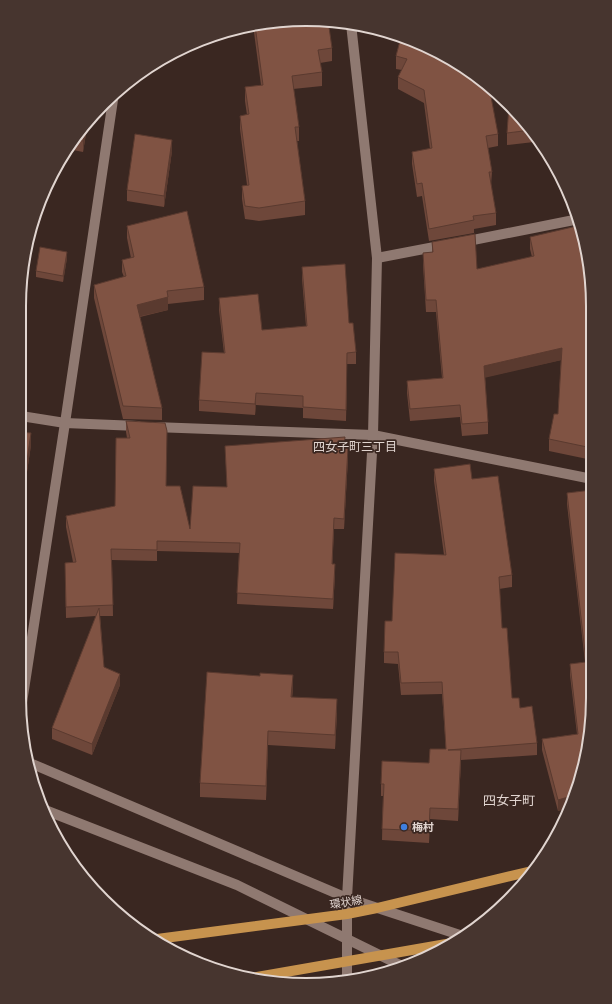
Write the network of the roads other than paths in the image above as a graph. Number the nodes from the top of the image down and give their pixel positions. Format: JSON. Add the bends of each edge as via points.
{"nodes":[{"id":1,"x":352,"y":29,"type":"edge"},
{"id":2,"x":112,"y":104,"type":"edge"},
{"id":3,"x":572,"y":220,"type":"edge"},
{"id":4,"x":376,"y":258,"type":"junction"},
{"id":5,"x":26,"y":417,"type":"edge"},
{"id":6,"x":66,"y":424,"type":"junction"},
{"id":7,"x":373,"y":435,"type":"junction"},
{"id":8,"x":586,"y":477,"type":"edge"},
{"id":9,"x":26,"y":677,"type":"edge"},
{"id":10,"x":35,"y":765,"type":"edge"},
{"id":11,"x":50,"y":812,"type":"edge"},
{"id":12,"x":525,"y":873,"type":"edge"},
{"id":13,"x":347,"y":898,"type":"junction"},
{"id":14,"x":377,"y":908,"type":"junction"},
{"id":15,"x":347,"y":914,"type":"junction"},
{"id":16,"x":307,"y":920,"type":"junction"},
{"id":17,"x":458,"y":933,"type":"edge"},
{"id":18,"x":163,"y":938,"type":"edge"},
{"id":19,"x":347,"y":939,"type":"junction"},
{"id":20,"x":435,"y":946,"type":"edge"},
{"id":21,"x":380,"y":956,"type":"junction"},
{"id":22,"x":346,"y":962,"type":"junction"},
{"id":23,"x":396,"y":963,"type":"edge"},
{"id":24,"x":266,"y":975,"type":"edge"},
{"id":25,"x":347,"y":975,"type":"edge"}],
"edges":[{"from":1,"to":4,"type":"street"},
{"from":2,"to":6,"type":"street"},
{"from":3,"to":4,"type":"street"},
{"from":4,"to":7,"type":"street"},
{"from":5,"to":6,"type":"street"},
{"from":6,"to":7,"type":"street"},
{"from":6,"to":9,"type":"street"},
{"from":7,"to":8,"type":"street"},
{"from":7,"to":13,"type":"street"},
{"from":10,"to":13,"type":"street"},
{"from":11,"to":16,"type":"street","via":[[237,885]]},
{"from":12,"to":14,"type":"main road","name":"環状線"},
{"from":13,"to":14,"type":"street"},
{"from":13,"to":15,"type":"street"},
{"from":14,"to":15,"type":"main road","name":"環状線"},
{"from":14,"to":17,"type":"street"},
{"from":15,"to":16,"type":"main road","name":"環状線"},
{"from":15,"to":19,"type":"street"},
{"from":16,"to":18,"type":"main road","name":"環状線"},
{"from":16,"to":19,"type":"street"},
{"from":19,"to":21,"type":"street"},
{"from":19,"to":22,"type":"street"},
{"from":20,"to":21,"type":"main road"},
{"from":21,"to":22,"type":"main road"},
{"from":21,"to":23,"type":"street"},
{"from":22,"to":24,"type":"main road"},
{"from":22,"to":25,"type":"street"}]}
